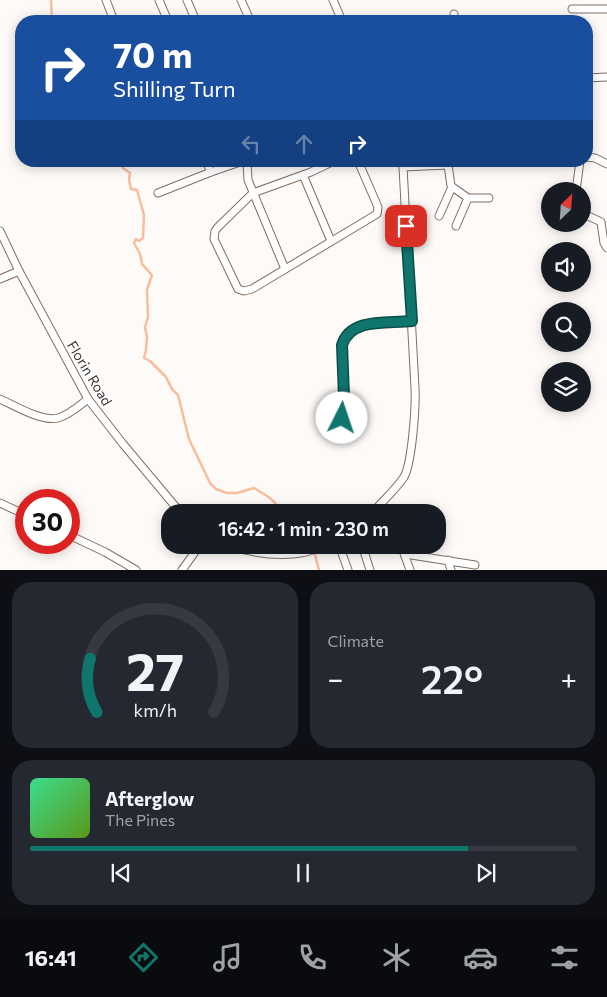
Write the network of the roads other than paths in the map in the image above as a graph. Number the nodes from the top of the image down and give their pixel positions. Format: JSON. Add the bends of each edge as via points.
{"nodes":[{"id":1,"x":106,"y":0,"type":"edge"},
{"id":2,"x":159,"y":0,"type":"edge"},
{"id":3,"x":187,"y":0,"type":"edge"},
{"id":4,"x":241,"y":0,"type":"edge"},
{"id":5,"x":333,"y":0,"type":"edge"},
{"id":6,"x":572,"y":9,"type":"dead end"},
{"id":7,"x":607,"y":9,"type":"edge"},
{"id":8,"x":112,"y":15,"type":"edge"},
{"id":9,"x":165,"y":15,"type":"edge"},
{"id":10,"x":193,"y":15,"type":"edge"},
{"id":11,"x":248,"y":15,"type":"edge"},
{"id":12,"x":339,"y":15,"type":"edge"},
{"id":13,"x":593,"y":78,"type":"edge"},
{"id":14,"x":607,"y":78,"type":"edge"},
{"id":15,"x":593,"y":158,"type":"edge"},
{"id":16,"x":607,"y":164,"type":"edge"},
{"id":17,"x":209,"y":167,"type":"edge"},
{"id":18,"x":226,"y":167,"type":"edge"},
{"id":19,"x":247,"y":167,"type":"edge"},
{"id":20,"x":321,"y":167,"type":"edge"},
{"id":21,"x":361,"y":167,"type":"edge"},
{"id":22,"x":402,"y":167,"type":"edge"},
{"id":23,"x":449,"y":167,"type":"edge"},
{"id":24,"x":579,"y":167,"type":"edge"},
{"id":25,"x":211,"y":172,"type":"junction"},
{"id":26,"x":303,"y":175,"type":"junction"},
{"id":27,"x":577,"y":182,"type":"edge"},
{"id":28,"x":452,"y":187,"type":"junction"},
{"id":29,"x":253,"y":193,"type":"junction"},
{"id":30,"x":158,"y":194,"type":"dead end"},
{"id":31,"x":468,"y":198,"type":"junction"},
{"id":32,"x":489,"y":198,"type":"dead end"},
{"id":33,"x":438,"y":216,"type":"dead end"},
{"id":34,"x":591,"y":217,"type":"edge"},
{"id":35,"x":456,"y":226,"type":"dead end"},
{"id":36,"x":0,"y":231,"type":"edge"},
{"id":37,"x":331,"y":241,"type":"junction"},
{"id":38,"x":607,"y":248,"type":"edge"},
{"id":39,"x":285,"y":268,"type":"junction"},
{"id":40,"x":19,"y":271,"type":"junction"},
{"id":41,"x":0,"y":280,"type":"edge"},
{"id":42,"x":412,"y":321,"type":"junction"},
{"id":43,"x":0,"y":399,"type":"edge"},
{"id":44,"x":88,"y":399,"type":"junction"},
{"id":45,"x":342,"y":418,"type":"dead end"},
{"id":46,"x":0,"y":503,"type":"edge"},
{"id":47,"x":173,"y":504,"type":"edge"},
{"id":48,"x":380,"y":504,"type":"edge"},
{"id":49,"x":15,"y":510,"type":"edge"},
{"id":50,"x":80,"y":540,"type":"edge"},
{"id":51,"x":194,"y":554,"type":"edge"},
{"id":52,"x":342,"y":554,"type":"edge"},
{"id":53,"x":365,"y":554,"type":"edge"},
{"id":54,"x":405,"y":554,"type":"joint"},
{"id":55,"x":448,"y":560,"type":"junction"},
{"id":56,"x":474,"y":565,"type":"dead end"},
{"id":57,"x":136,"y":570,"type":"edge"},
{"id":58,"x":182,"y":570,"type":"edge"},
{"id":59,"x":348,"y":570,"type":"edge"},
{"id":60,"x":370,"y":570,"type":"edge"},
{"id":61,"x":410,"y":570,"type":"edge"},
{"id":62,"x":451,"y":570,"type":"edge"}],
"edges":[{"from":1,"to":8,"type":"street"},
{"from":2,"to":9,"type":"street"},
{"from":3,"to":10,"type":"street"},
{"from":4,"to":11,"type":"street"},
{"from":5,"to":12,"type":"street"},
{"from":6,"to":7,"type":"street"},
{"from":13,"to":14,"type":"street"},
{"from":15,"to":16,"type":"street"},
{"from":17,"to":25,"type":"street"},
{"from":18,"to":25,"type":"street"},
{"from":19,"to":29,"type":"street"},
{"from":20,"to":26,"type":"street"},
{"from":21,"to":37,"type":"street","via":[[378,207],[377,214]]},
{"from":22,"to":42,"type":"street"},
{"from":23,"to":28,"type":"street"},
{"from":24,"to":27,"type":"street"},
{"from":25,"to":30,"type":"street"},
{"from":26,"to":29,"type":"street"},
{"from":26,"to":37,"type":"street"},
{"from":28,"to":31,"type":"street"},
{"from":28,"to":33,"type":"street"},
{"from":29,"to":39,"type":"street"},
{"from":29,"to":39,"type":"street","via":[[215,231],[216,245],[241,291]]},
{"from":31,"to":32,"type":"street"},
{"from":31,"to":35,"type":"street"},
{"from":34,"to":38,"type":"street","via":[[601,222]]},
{"from":36,"to":40,"type":"street","name":"Florin Road"},
{"from":37,"to":39,"type":"street"},
{"from":40,"to":41,"type":"street"},
{"from":40,"to":44,"type":"street","name":"Florin Road"},
{"from":42,"to":45,"type":"street","via":[[369,324],[354,329],[344,338]]},
{"from":42,"to":48,"type":"street","via":[[416,401],[408,468]]},
{"from":43,"to":44,"type":"street","via":[[49,419],[66,415]]},
{"from":44,"to":47,"type":"street","name":"Florin Road"},
{"from":46,"to":49,"type":"street"},
{"from":50,"to":57,"type":"street"},
{"from":51,"to":58,"type":"street"},
{"from":52,"to":59,"type":"street"},
{"from":53,"to":60,"type":"street"},
{"from":54,"to":55,"type":"street"},
{"from":54,"to":61,"type":"street"},
{"from":55,"to":56,"type":"street"},
{"from":55,"to":62,"type":"street"}]}
